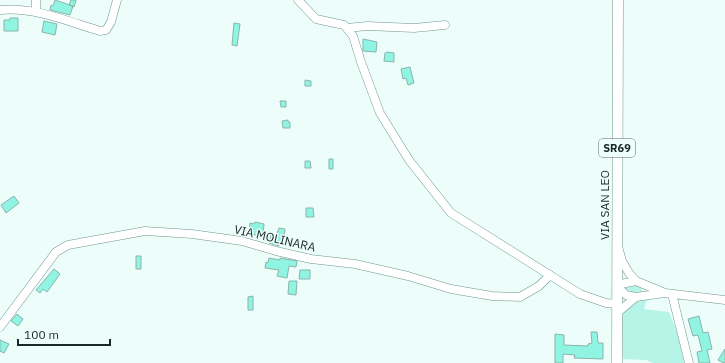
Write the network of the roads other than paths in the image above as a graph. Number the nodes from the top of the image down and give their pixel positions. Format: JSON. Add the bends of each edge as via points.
{"nodes":[{"id":1,"x":36,"y":0,"type":"edge"},
{"id":2,"x":117,"y":0,"type":"edge"},
{"id":3,"x":298,"y":0,"type":"edge"},
{"id":4,"x":618,"y":0,"type":"edge"},
{"id":5,"x":0,"y":10,"type":"edge"},
{"id":6,"x":36,"y":11,"type":"junction"},
{"id":7,"x":445,"y":25,"type":"dead end"},
{"id":8,"x":347,"y":28,"type":"junction"},
{"id":9,"x":617,"y":244,"type":"junction"},
{"id":10,"x":550,"y":275,"type":"junction"},
{"id":11,"x":636,"y":281,"type":"junction"},
{"id":12,"x":617,"y":286,"type":"junction"},
{"id":13,"x":669,"y":294,"type":"junction"},
{"id":14,"x":636,"y":297,"type":"junction"},
{"id":15,"x":725,"y":300,"type":"edge"},
{"id":16,"x":617,"y":308,"type":"junction"},
{"id":17,"x":0,"y":326,"type":"edge"},
{"id":18,"x":617,"y":363,"type":"edge"},
{"id":19,"x":689,"y":363,"type":"edge"}],
"edges":[{"from":1,"to":6,"type":"street"},
{"from":2,"to":6,"type":"street","via":[[111,22],[106,30],[100,31]]},
{"from":3,"to":8,"type":"street","via":[[316,18]]},
{"from":4,"to":9,"type":"main road","name":"VIA SAN LEO","number":"SR69"},
{"from":5,"to":6,"type":"street"},
{"from":7,"to":8,"type":"street","via":[[414,28]]},
{"from":8,"to":10,"type":"street","via":[[380,113],[409,160],[451,213]]},
{"from":9,"to":11,"type":"street","via":[[629,273]]},
{"from":9,"to":12,"type":"main road","name":"VIA SAN LEO"},
{"from":10,"to":16,"type":"street","via":[[580,294]]},
{"from":10,"to":17,"type":"street","name":"VIA MOLINARA","via":[[539,286],[520,298],[492,296],[451,289],[355,264],[311,259],[242,241],[145,231],[68,245],[56,252]]},
{"from":11,"to":12,"type":"street"},
{"from":11,"to":13,"type":"street"},
{"from":12,"to":14,"type":"street","via":[[626,296]]},
{"from":12,"to":16,"type":"main road","name":"VIA SAN LEO"},
{"from":13,"to":14,"type":"street"},
{"from":13,"to":15,"type":"street"},
{"from":13,"to":19,"type":"street"},
{"from":14,"to":16,"type":"street"},
{"from":16,"to":18,"type":"main road","name":"VIA SAN LEO","via":[[613,351]]}]}
